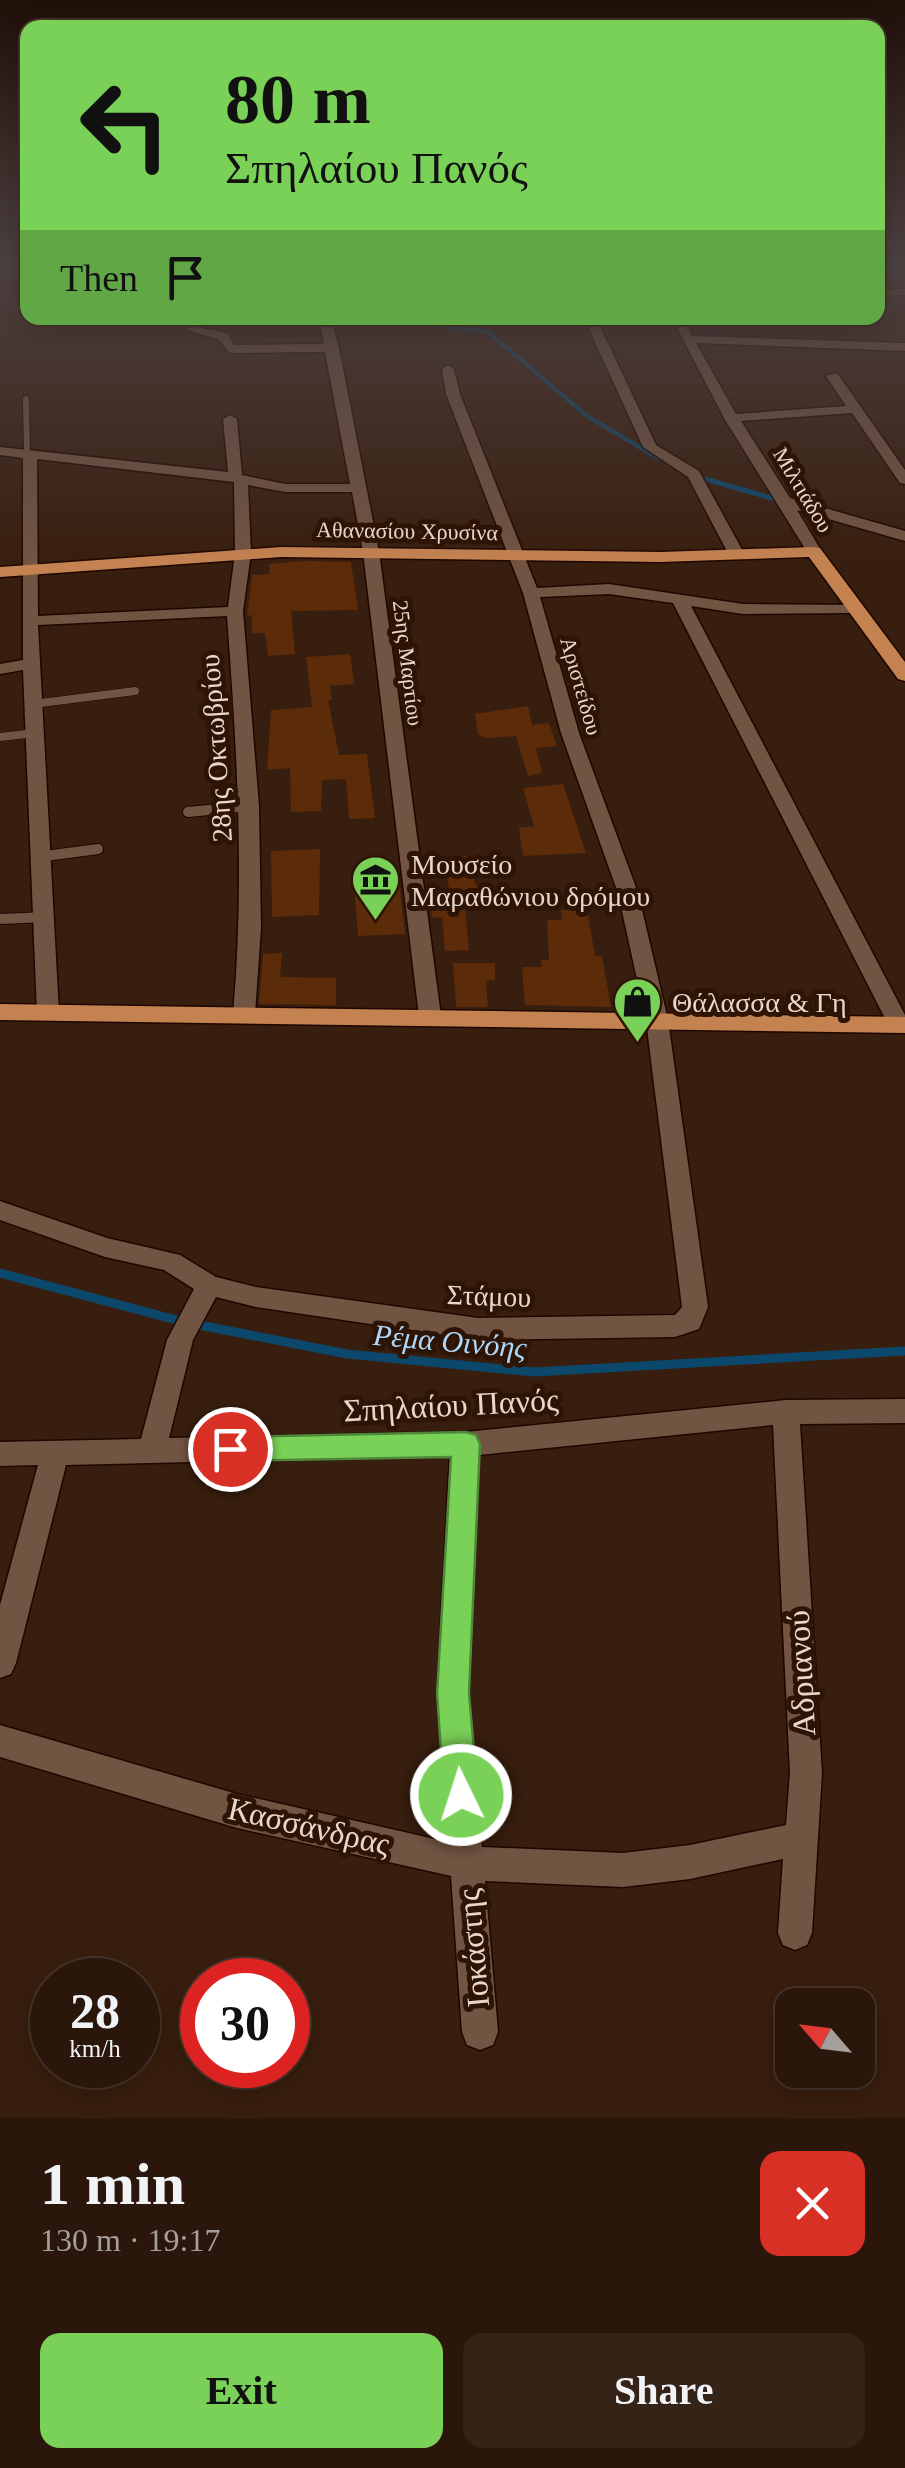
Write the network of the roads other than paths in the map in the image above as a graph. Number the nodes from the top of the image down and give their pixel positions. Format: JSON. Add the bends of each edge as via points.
{"nodes":[{"id":1,"x":336,"y":366,"type":"edge"},
{"id":2,"x":612,"y":366,"type":"edge"},
{"id":3,"x":703,"y":366,"type":"edge"},
{"id":4,"x":448,"y":369,"type":"dead end"},
{"id":5,"x":832,"y":376,"type":"dead end"},
{"id":6,"x":26,"y":399,"type":"dead end"},
{"id":7,"x":856,"y":408,"type":"junction"},
{"id":8,"x":230,"y":418,"type":"dead end"},
{"id":9,"x":731,"y":418,"type":"junction"},
{"id":10,"x":0,"y":451,"type":"edge"},
{"id":11,"x":28,"y":455,"type":"junction"},
{"id":12,"x":238,"y":478,"type":"junction"},
{"id":13,"x":905,"y":480,"type":"edge"},
{"id":14,"x":360,"y":488,"type":"junction"},
{"id":15,"x":787,"y":502,"type":"junction"},
{"id":16,"x":905,"y":536,"type":"edge"},
{"id":17,"x":371,"y":552,"type":"junction"},
{"id":18,"x":814,"y":552,"type":"junction"},
{"id":19,"x":244,"y":553,"type":"junction"},
{"id":20,"x":514,"y":554,"type":"junction"},
{"id":21,"x":736,"y":555,"type":"junction"},
{"id":22,"x":34,"y":570,"type":"junction"},
{"id":23,"x":0,"y":572,"type":"edge"},
{"id":24,"x":531,"y":593,"type":"junction"},
{"id":25,"x":678,"y":597,"type":"junction"},
{"id":26,"x":857,"y":608,"type":"junction"},
{"id":27,"x":234,"y":612,"type":"junction"},
{"id":28,"x":30,"y":622,"type":"junction"},
{"id":29,"x":30,"y":664,"type":"junction"},
{"id":30,"x":0,"y":669,"type":"edge"},
{"id":31,"x":905,"y":675,"type":"edge"},
{"id":32,"x":135,"y":690,"type":"dead end"},
{"id":33,"x":33,"y":704,"type":"junction"},
{"id":34,"x":36,"y":733,"type":"junction"},
{"id":35,"x":0,"y":736,"type":"edge"},
{"id":36,"x":250,"y":806,"type":"junction"},
{"id":37,"x":188,"y":812,"type":"dead end"},
{"id":38,"x":98,"y":849,"type":"dead end"},
{"id":39,"x":45,"y":856,"type":"junction"},
{"id":40,"x":47,"y":918,"type":"junction"},
{"id":41,"x":0,"y":919,"type":"edge"},
{"id":42,"x":0,"y":1012,"type":"edge"},
{"id":43,"x":48,"y":1013,"type":"junction"},
{"id":44,"x":244,"y":1014,"type":"junction"},
{"id":45,"x":430,"y":1016,"type":"junction"},
{"id":46,"x":657,"y":1020,"type":"junction"},
{"id":47,"x":902,"y":1026,"type":"edge"},
{"id":48,"x":0,"y":1210,"type":"edge"},
{"id":49,"x":208,"y":1285,"type":"junction"},
{"id":50,"x":905,"y":1411,"type":"edge"},
{"id":51,"x":786,"y":1412,"type":"junction"},
{"id":52,"x":466,"y":1444,"type":"junction"},
{"id":53,"x":152,"y":1451,"type":"junction"},
{"id":54,"x":55,"y":1453,"type":"junction"},
{"id":55,"x":0,"y":1454,"type":"edge"},
{"id":56,"x":0,"y":1663,"type":"edge"},
{"id":57,"x":0,"y":1741,"type":"edge"},
{"id":58,"x":802,"y":1838,"type":"junction"},
{"id":59,"x":466,"y":1862,"type":"junction"},
{"id":60,"x":796,"y":1933,"type":"dead end"},
{"id":61,"x":480,"y":2032,"type":"dead end"}],
"edges":[{"from":1,"to":14,"type":"street","name":"25ης Μαρτίου"},
{"from":2,"to":21,"type":"street","via":[[650,447],[694,474]]},
{"from":3,"to":9,"type":"street","name":"Μιλτιάδου"},
{"from":4,"to":20,"type":"street","name":"Αριστείδου"},
{"from":5,"to":7,"type":"street"},
{"from":6,"to":11,"type":"lane"},
{"from":7,"to":9,"type":"street"},
{"from":7,"to":13,"type":"street"},
{"from":8,"to":12,"type":"street","name":"28ης Οκτωβρίου"},
{"from":9,"to":15,"type":"street","name":"Μιλτιάδου"},
{"from":10,"to":11,"type":"street"},
{"from":11,"to":12,"type":"street"},
{"from":11,"to":22,"type":"street"},
{"from":12,"to":14,"type":"street","via":[[284,488]]},
{"from":12,"to":19,"type":"street","name":"28ης Οκτωβρίου"},
{"from":14,"to":17,"type":"street","name":"25ης Μαρτίου"},
{"from":15,"to":16,"type":"street"},
{"from":15,"to":18,"type":"street","name":"Μιλτιάδου"},
{"from":17,"to":19,"type":"main road","name":"Αθανασίου Χρυσίνα"},
{"from":17,"to":20,"type":"main road","name":"Αθανασίου Χρυσίνα"},
{"from":17,"to":45,"type":"street","name":"25ης Μαρτίου"},
{"from":18,"to":21,"type":"main road","name":"Αθανασίου Χρυσίνα"},
{"from":18,"to":26,"type":"main road","name":"Μιλτιάδου"},
{"from":19,"to":22,"type":"main road","name":"Αθανασίου Χρυσίνα"},
{"from":19,"to":27,"type":"street","name":"28ης Οκτωβρίου"},
{"from":20,"to":21,"type":"main road","name":"Αθανασίου Χρυσίνα"},
{"from":20,"to":24,"type":"street","name":"Αριστείδου"},
{"from":22,"to":23,"type":"main road","name":"Αθανασίου Χρυσίνα"},
{"from":22,"to":28,"type":"street"},
{"from":24,"to":25,"type":"street","via":[[609,589]]},
{"from":24,"to":46,"type":"street","name":"Αριστείδου","via":[[570,733],[628,892]]},
{"from":25,"to":26,"type":"street","via":[[743,609]]},
{"from":25,"to":47,"type":"street"},
{"from":26,"to":31,"type":"main road","name":"Μιλτιάδου"},
{"from":27,"to":28,"type":"street"},
{"from":27,"to":36,"type":"street","name":"28ης Οκτωβρίου"},
{"from":28,"to":29,"type":"street"},
{"from":29,"to":30,"type":"street"},
{"from":29,"to":33,"type":"street"},
{"from":32,"to":33,"type":"lane"},
{"from":33,"to":34,"type":"street"},
{"from":34,"to":35,"type":"lane"},
{"from":34,"to":39,"type":"street"},
{"from":36,"to":37,"type":"lane"},
{"from":36,"to":44,"type":"street","name":"28ης Οκτωβρίου"},
{"from":38,"to":39,"type":"lane"},
{"from":39,"to":40,"type":"street"},
{"from":40,"to":41,"type":"lane"},
{"from":40,"to":43,"type":"street"},
{"from":42,"to":43,"type":"main road"},
{"from":43,"to":44,"type":"main road"},
{"from":44,"to":45,"type":"main road"},
{"from":45,"to":46,"type":"main road"},
{"from":46,"to":47,"type":"main road"},
{"from":46,"to":49,"type":"street","name":"Στάμου","via":[[696,1307],[690,1321],[478,1330]]},
{"from":48,"to":49,"type":"street","name":"Στάμου","via":[[105,1248],[172,1262]]},
{"from":49,"to":53,"type":"street","via":[[180,1340]]},
{"from":50,"to":51,"type":"street","name":"Σπηλαίου Πανός"},
{"from":51,"to":52,"type":"street","name":"Σπηλαίου Πανός"},
{"from":51,"to":58,"type":"street","name":"Αδριανού","via":[[806,1772]]},
{"from":52,"to":53,"type":"street","name":"Σπηλαίου Πανός"},
{"from":52,"to":59,"type":"street","name":"Ιοκάστης","via":[[453,1693]]},
{"from":53,"to":54,"type":"street","name":"Σπηλαίου Πανός"},
{"from":54,"to":55,"type":"street","name":"Σπηλαίου Πανός"},
{"from":54,"to":56,"type":"street"},
{"from":57,"to":59,"type":"street","name":"Κασσάνδρας","via":[[237,1810]]},
{"from":58,"to":59,"type":"street","name":"Κασσάνδρας","via":[[624,1870]]},
{"from":58,"to":60,"type":"street","name":"Αδριανού"},
{"from":59,"to":61,"type":"street","name":"Ιοκάστης"}]}
